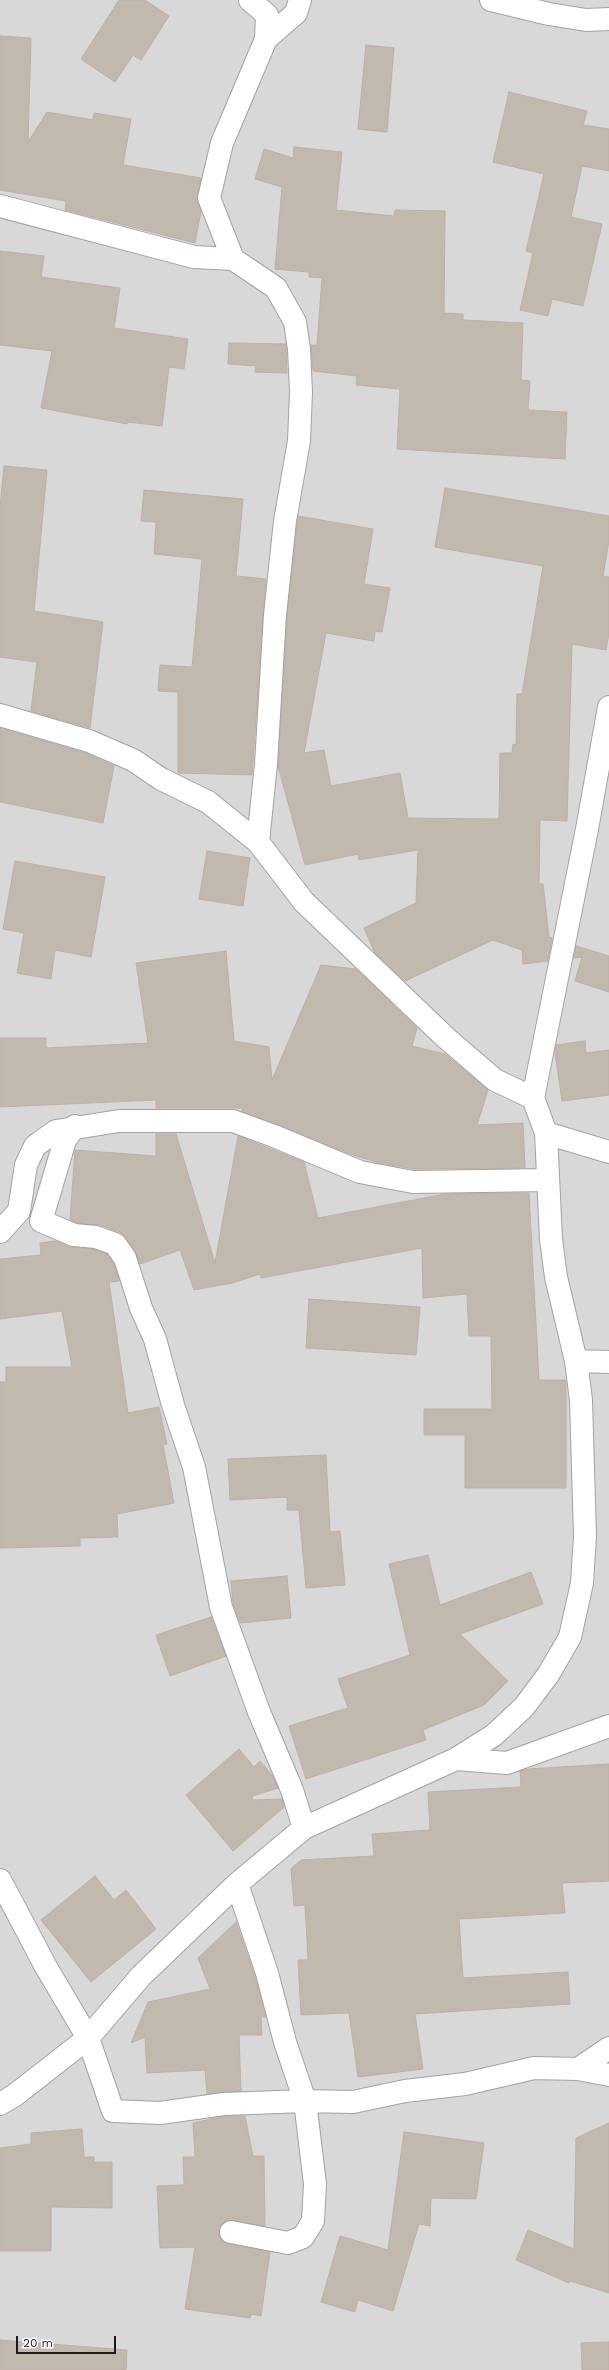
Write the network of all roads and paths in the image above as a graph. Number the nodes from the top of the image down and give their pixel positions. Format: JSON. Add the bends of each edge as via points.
{"nodes":[{"id":1,"x":250,"y":0,"type":"edge"},
{"id":2,"x":300,"y":0,"type":"edge"},
{"id":3,"x":491,"y":0,"type":"edge"},
{"id":4,"x":609,"y":19,"type":"edge"},
{"id":5,"x":266,"y":39,"type":"junction"},
{"id":6,"x":0,"y":206,"type":"edge"},
{"id":7,"x":232,"y":259,"type":"junction"},
{"id":8,"x":609,"y":707,"type":"edge"},
{"id":9,"x":0,"y":715,"type":"edge"},
{"id":10,"x":258,"y":842,"type":"junction"},
{"id":11,"x":533,"y":1098,"type":"junction"},
{"id":12,"x":75,"y":1126,"type":"junction"},
{"id":13,"x":546,"y":1133,"type":"junction"},
{"id":14,"x":609,"y":1152,"type":"edge"},
{"id":15,"x":548,"y":1180,"type":"junction"},
{"id":16,"x":19,"y":1211,"type":"junction"},
{"id":17,"x":41,"y":1221,"type":"junction"},
{"id":18,"x":0,"y":1232,"type":"edge"},
{"id":19,"x":576,"y":1361,"type":"junction"},
{"id":20,"x":609,"y":1362,"type":"edge"},
{"id":21,"x":609,"y":1726,"type":"edge"},
{"id":22,"x":456,"y":1759,"type":"junction"},
{"id":23,"x":304,"y":1828,"type":"junction"},
{"id":24,"x":0,"y":1880,"type":"edge"},
{"id":25,"x":238,"y":1884,"type":"junction"},
{"id":26,"x":88,"y":2038,"type":"junction"},
{"id":27,"x":609,"y":2048,"type":"edge"},
{"id":28,"x":578,"y":2069,"type":"junction"},
{"id":29,"x":609,"y":2075,"type":"edge"},
{"id":30,"x":305,"y":2101,"type":"junction"},
{"id":31,"x":0,"y":2104,"type":"edge"},
{"id":32,"x":231,"y":2232,"type":"dead end"}],
"edges":[{"from":1,"to":5,"type":"street","via":[[267,15]]},
{"from":2,"to":5,"type":"street","via":[[296,13]]},
{"from":3,"to":4,"type":"street","via":[[586,20]]},
{"from":5,"to":7,"type":"street","via":[[222,143],[209,198]]},
{"from":6,"to":7,"type":"street","via":[[194,257]]},
{"from":7,"to":10,"type":"street","via":[[276,288],[295,322],[301,392],[299,441],[285,522],[275,615],[266,764]]},
{"from":8,"to":11,"type":"street"},
{"from":9,"to":10,"type":"street","via":[[89,740],[133,760],[161,779],[208,802]]},
{"from":10,"to":11,"type":"street","via":[[304,902],[396,993],[495,1080]]},
{"from":11,"to":13,"type":"street"},
{"from":12,"to":15,"type":"street","via":[[119,1121],[233,1121],[360,1172],[412,1182]]},
{"from":12,"to":16,"type":"street","via":[[56,1131],[35,1146],[26,1165]]},
{"from":12,"to":17,"type":"street","via":[[65,1140]]},
{"from":13,"to":14,"type":"street"},
{"from":13,"to":15,"type":"street"},
{"from":15,"to":19,"type":"street","via":[[556,1277]]},
{"from":16,"to":17,"type":"street"},
{"from":16,"to":18,"type":"street"},
{"from":17,"to":23,"type":"street","via":[[74,1235],[96,1237],[115,1244],[125,1258],[154,1339],[194,1467],[221,1607],[259,1712],[292,1790]]},
{"from":19,"to":20,"type":"street"},
{"from":19,"to":22,"type":"street","via":[[584,1454],[585,1536],[582,1583],[570,1637],[548,1675],[524,1706],[494,1735]]},
{"from":21,"to":22,"type":"street","via":[[507,1762]]},
{"from":22,"to":23,"type":"street"},
{"from":23,"to":25,"type":"street"},
{"from":24,"to":26,"type":"street","via":[[46,1968]]},
{"from":25,"to":26,"type":"street","via":[[141,1976]]},
{"from":25,"to":30,"type":"street"},
{"from":26,"to":30,"type":"street","via":[[113,2111],[160,2113],[224,2104]]},
{"from":26,"to":31,"type":"street"},
{"from":27,"to":28,"type":"street"},
{"from":28,"to":29,"type":"street"},
{"from":28,"to":30,"type":"street","via":[[534,2068],[465,2084],[405,2091],[352,2102]]},
{"from":30,"to":32,"type":"street","via":[[315,2184],[313,2221],[303,2237],[288,2243]]}]}
